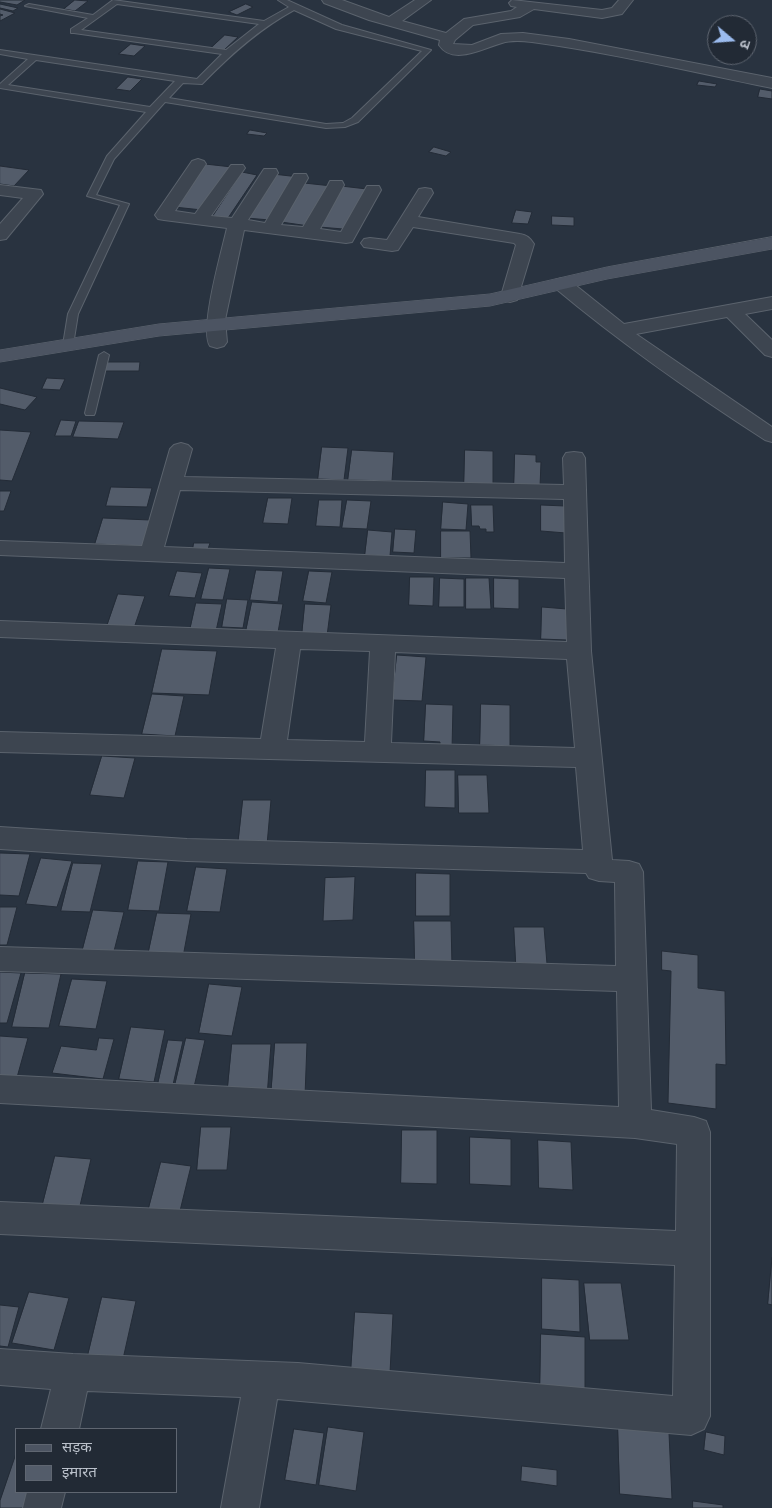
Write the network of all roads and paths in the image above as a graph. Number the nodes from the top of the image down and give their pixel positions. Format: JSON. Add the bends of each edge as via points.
{"nodes":[{"id":1,"x":282,"y":0,"type":"edge"},
{"id":2,"x":329,"y":0,"type":"edge"},
{"id":3,"x":424,"y":0,"type":"edge"},
{"id":4,"x":626,"y":0,"type":"edge"},
{"id":5,"x":117,"y":1,"type":"edge"},
{"id":6,"x":503,"y":1,"type":"dead end"},
{"id":7,"x":532,"y":5,"type":"junction"},
{"id":8,"x":30,"y":6,"type":"dead end"},
{"id":9,"x":294,"y":7,"type":"junction"},
{"id":10,"x":94,"y":17,"type":"junction"},
{"id":11,"x":391,"y":22,"type":"junction"},
{"id":12,"x":264,"y":23,"type":"junction"},
{"id":13,"x":448,"y":44,"type":"junction"},
{"id":14,"x":427,"y":50,"type":"junction"},
{"id":15,"x":0,"y":52,"type":"edge"},
{"id":16,"x":228,"y":53,"type":"junction"},
{"id":17,"x":35,"y":57,"type":"junction"},
{"id":18,"x":181,"y":80,"type":"junction"},
{"id":19,"x":772,"y":83,"type":"edge"},
{"id":20,"x":1,"y":86,"type":"edge"},
{"id":21,"x":163,"y":99,"type":"junction"},
{"id":22,"x":152,"y":110,"type":"junction"},
{"id":23,"x":198,"y":164,"type":"dead end"},
{"id":24,"x":237,"y":168,"type":"dead end"},
{"id":25,"x":270,"y":173,"type":"dead end"},
{"id":26,"x":300,"y":178,"type":"dead end"},
{"id":27,"x":336,"y":185,"type":"dead end"},
{"id":28,"x":0,"y":190,"type":"edge"},
{"id":29,"x":372,"y":190,"type":"dead end"},
{"id":30,"x":425,"y":193,"type":"dead end"},
{"id":31,"x":0,"y":199,"type":"edge"},
{"id":32,"x":28,"y":202,"type":"junction"},
{"id":33,"x":199,"y":220,"type":"junction"},
{"id":34,"x":408,"y":221,"type":"junction"},
{"id":35,"x":236,"y":225,"type":"junction"},
{"id":36,"x":270,"y":229,"type":"junction"},
{"id":37,"x":309,"y":233,"type":"junction"},
{"id":38,"x":0,"y":235,"type":"edge"},
{"id":39,"x":370,"y":243,"type":"dead end"},
{"id":40,"x":772,"y":243,"type":"edge"},
{"id":41,"x":772,"y":258,"type":"edge"},
{"id":42,"x":562,"y":284,"type":"junction"},
{"id":43,"x":510,"y":296,"type":"junction"},
{"id":44,"x":577,"y":298,"type":"junction"},
{"id":45,"x":772,"y":303,"type":"edge"},
{"id":46,"x":731,"y":310,"type":"junction"},
{"id":47,"x":619,"y":331,"type":"junction"},
{"id":48,"x":216,"y":333,"type":"junction"},
{"id":49,"x":68,"y":345,"type":"junction"},
{"id":50,"x":772,"y":351,"type":"edge"},
{"id":51,"x":104,"y":355,"type":"junction"},
{"id":52,"x":0,"y":356,"type":"edge"},
{"id":53,"x":0,"y":372,"type":"edge"},
{"id":54,"x":90,"y":413,"type":"dead end"},
{"id":55,"x":772,"y":436,"type":"edge"},
{"id":56,"x":181,"y":449,"type":"dead end"},
{"id":57,"x":574,"y":458,"type":"dead end"},
{"id":58,"x":172,"y":483,"type":"junction"},
{"id":59,"x":575,"y":492,"type":"junction"},
{"id":60,"x":0,"y":548,"type":"edge"},
{"id":61,"x":151,"y":554,"type":"junction"},
{"id":62,"x":577,"y":572,"type":"junction"},
{"id":63,"x":0,"y":629,"type":"edge"},
{"id":64,"x":289,"y":640,"type":"junction"},
{"id":65,"x":383,"y":644,"type":"junction"},
{"id":66,"x":579,"y":651,"type":"junction"},
{"id":67,"x":0,"y":742,"type":"edge"},
{"id":68,"x":273,"y":748,"type":"junction"},
{"id":69,"x":378,"y":752,"type":"junction"},
{"id":70,"x":589,"y":758,"type":"junction"},
{"id":71,"x":0,"y":838,"type":"edge"},
{"id":72,"x":599,"y":862,"type":"junction"},
{"id":73,"x":0,"y":959,"type":"edge"},
{"id":74,"x":631,"y":979,"type":"junction"},
{"id":75,"x":0,"y":1090,"type":"edge"},
{"id":76,"x":635,"y":1123,"type":"junction"},
{"id":77,"x":0,"y":1218,"type":"edge"},
{"id":78,"x":693,"y":1249,"type":"junction"},
{"id":79,"x":0,"y":1367,"type":"edge"},
{"id":80,"x":74,"y":1372,"type":"junction"},
{"id":81,"x":262,"y":1380,"type":"junction"},
{"id":82,"x":60,"y":1428,"type":"edge"},
{"id":83,"x":46,"y":1493,"type":"edge"},
{"id":84,"x":42,"y":1508,"type":"edge"},
{"id":85,"x":240,"y":1508,"type":"edge"}],
"edges":[{"from":1,"to":9,"type":"lane"},
{"from":2,"to":11,"type":"street"},
{"from":3,"to":11,"type":"street"},
{"from":4,"to":7,"type":"street","via":[[617,11],[602,14]]},
{"from":5,"to":10,"type":"lane"},
{"from":5,"to":12,"type":"lane"},
{"from":6,"to":7,"type":"street"},
{"from":7,"to":13,"type":"street","via":[[515,14],[469,22]]},
{"from":8,"to":10,"type":"lane"},
{"from":9,"to":12,"type":"lane"},
{"from":9,"to":14,"type":"lane","via":[[339,27]]},
{"from":10,"to":16,"type":"lane","via":[[74,31]]},
{"from":11,"to":13,"type":"street"},
{"from":12,"to":16,"type":"lane"},
{"from":13,"to":14,"type":"lane"},
{"from":13,"to":19,"type":"street","via":[[474,49],[501,38],[523,36]]},
{"from":14,"to":21,"type":"lane","via":[[355,120],[345,125],[326,126]]},
{"from":15,"to":17,"type":"lane"},
{"from":16,"to":18,"type":"lane","via":[[199,82]]},
{"from":17,"to":18,"type":"lane"},
{"from":17,"to":20,"type":"lane"},
{"from":18,"to":21,"type":"lane"},
{"from":20,"to":22,"type":"lane"},
{"from":21,"to":22,"type":"lane"},
{"from":22,"to":49,"type":"lane","via":[[110,158],[91,196],[125,204],[73,314]]},
{"from":23,"to":33,"type":"street","via":[[164,215]]},
{"from":24,"to":33,"type":"street"},
{"from":25,"to":35,"type":"street"},
{"from":26,"to":36,"type":"street"},
{"from":27,"to":37,"type":"street"},
{"from":28,"to":32,"type":"street","via":[[35,194]]},
{"from":29,"to":37,"type":"street","via":[[346,238]]},
{"from":30,"to":34,"type":"street"},
{"from":31,"to":32,"type":"street"},
{"from":32,"to":38,"type":"street"},
{"from":33,"to":35,"type":"street"},
{"from":34,"to":39,"type":"street","via":[[392,246]]},
{"from":34,"to":43,"type":"street","via":[[520,239],[525,244]]},
{"from":35,"to":36,"type":"street"},
{"from":35,"to":48,"type":"street"},
{"from":36,"to":37,"type":"street"},
{"from":40,"to":42,"type":"street"},
{"from":41,"to":44,"type":"street","via":[[681,274]]},
{"from":42,"to":43,"type":"street"},
{"from":42,"to":44,"type":"street"},
{"from":43,"to":48,"type":"street"},
{"from":44,"to":47,"type":"street"},
{"from":44,"to":48,"type":"street","via":[[480,315]]},
{"from":45,"to":46,"type":"street"},
{"from":46,"to":47,"type":"street"},
{"from":46,"to":50,"type":"street"},
{"from":47,"to":55,"type":"street"},
{"from":48,"to":49,"type":"street","via":[[159,330]]},
{"from":48,"to":51,"type":"street"},
{"from":49,"to":52,"type":"street"},
{"from":51,"to":53,"type":"street"},
{"from":51,"to":54,"type":"lane"},
{"from":56,"to":58,"type":"street"},
{"from":57,"to":59,"type":"street"},
{"from":58,"to":59,"type":"street"},
{"from":58,"to":61,"type":"street"},
{"from":59,"to":62,"type":"street"},
{"from":60,"to":61,"type":"street"},
{"from":61,"to":62,"type":"street"},
{"from":62,"to":66,"type":"street"},
{"from":63,"to":64,"type":"street"},
{"from":64,"to":65,"type":"street"},
{"from":64,"to":68,"type":"street"},
{"from":65,"to":66,"type":"street"},
{"from":65,"to":69,"type":"street"},
{"from":66,"to":70,"type":"street"},
{"from":67,"to":68,"type":"street"},
{"from":68,"to":69,"type":"street"},
{"from":69,"to":70,"type":"street"},
{"from":70,"to":72,"type":"street"},
{"from":71,"to":72,"type":"street","via":[[187,850]]},
{"from":72,"to":74,"type":"street","via":[[600,870],[629,872]]},
{"from":73,"to":74,"type":"street"},
{"from":74,"to":76,"type":"street"},
{"from":75,"to":76,"type":"street"},
{"from":76,"to":78,"type":"street","via":[[694,1132]]},
{"from":77,"to":78,"type":"street"},
{"from":78,"to":81,"type":"street","via":[[690,1416]]},
{"from":79,"to":80,"type":"street"},
{"from":80,"to":81,"type":"street"},
{"from":80,"to":82,"type":"street"},
{"from":81,"to":85,"type":"street"},
{"from":83,"to":84,"type":"street"}]}
